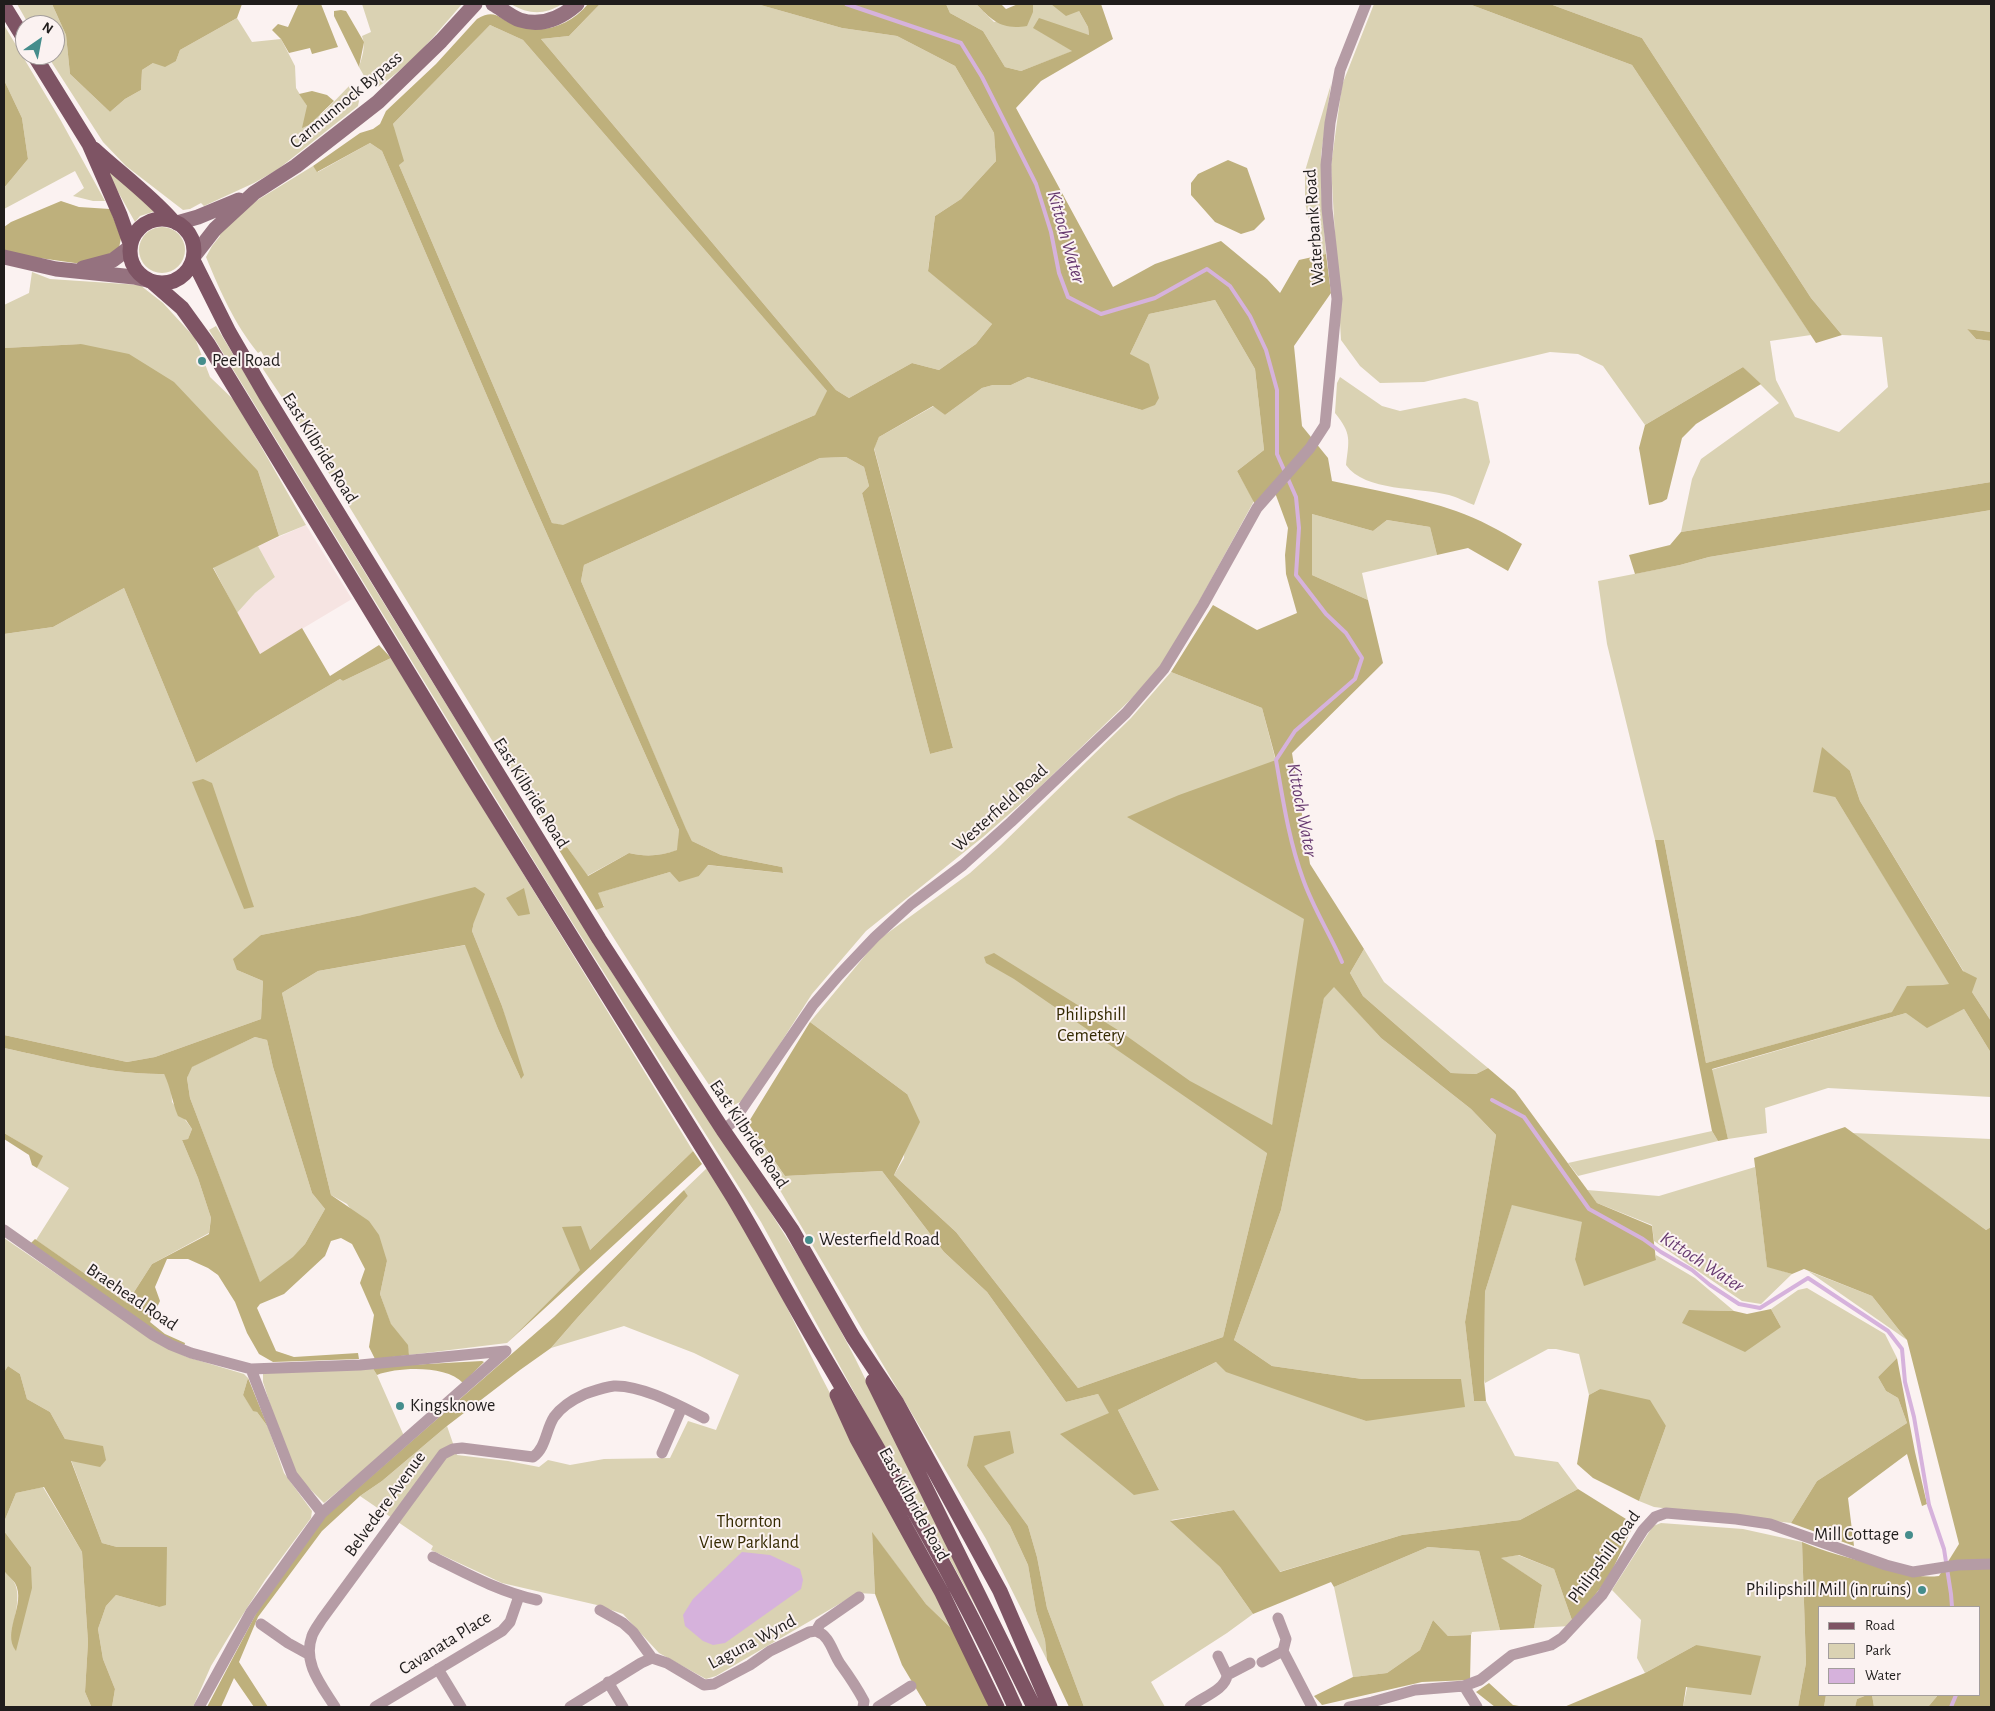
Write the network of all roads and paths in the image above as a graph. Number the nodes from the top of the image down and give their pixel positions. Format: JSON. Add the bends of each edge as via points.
{"nodes":[{"id":1,"x":475,"y":4,"type":"edge"},
{"id":2,"x":493,"y":4,"type":"edge"},
{"id":3,"x":577,"y":4,"type":"edge"},
{"id":4,"x":1366,"y":4,"type":"edge"},
{"id":5,"x":4,"y":6,"type":"edge"},
{"id":6,"x":15,"y":24,"type":"edge"},
{"id":7,"x":40,"y":65,"type":"edge"},
{"id":8,"x":89,"y":144,"type":"junction"},
{"id":9,"x":254,"y":193,"type":"junction"},
{"id":10,"x":175,"y":221,"type":"junction"},
{"id":11,"x":130,"y":246,"type":"junction"},
{"id":12,"x":4,"y":257,"type":"edge"},
{"id":13,"x":193,"y":258,"type":"junction"},
{"id":14,"x":74,"y":270,"type":"junction"},
{"id":15,"x":149,"y":281,"type":"junction"},
{"id":16,"x":1274,"y":490,"type":"joint"},
{"id":17,"x":722,"y":1130,"type":"junction"},
{"id":18,"x":4,"y":1230,"type":"edge"},
{"id":19,"x":801,"y":1318,"type":"junction"},
{"id":20,"x":853,"y":1337,"type":"junction"},
{"id":21,"x":251,"y":1369,"type":"junction"},
{"id":22,"x":682,"y":1407,"type":"junction"},
{"id":23,"x":704,"y":1418,"type":"dead end"},
{"id":24,"x":662,"y":1453,"type":"dead end"},
{"id":25,"x":322,"y":1514,"type":"junction"},
{"id":26,"x":433,"y":1557,"type":"dead end"},
{"id":27,"x":1991,"y":1564,"type":"edge"},
{"id":28,"x":519,"y":1596,"type":"junction"},
{"id":29,"x":859,"y":1597,"type":"dead end"},
{"id":30,"x":537,"y":1600,"type":"dead end"},
{"id":31,"x":600,"y":1610,"type":"dead end"},
{"id":32,"x":1278,"y":1618,"type":"dead end"},
{"id":33,"x":261,"y":1624,"type":"dead end"},
{"id":34,"x":816,"y":1631,"type":"junction"},
{"id":35,"x":1283,"y":1651,"type":"junction"},
{"id":36,"x":308,"y":1654,"type":"junction"},
{"id":37,"x":1218,"y":1656,"type":"dead end"},
{"id":38,"x":652,"y":1658,"type":"junction"},
{"id":39,"x":1262,"y":1662,"type":"dead end"},
{"id":40,"x":1250,"y":1663,"type":"dead end"},
{"id":41,"x":438,"y":1669,"type":"junction"},
{"id":42,"x":1227,"y":1675,"type":"junction"},
{"id":43,"x":608,"y":1682,"type":"junction"},
{"id":44,"x":911,"y":1686,"type":"dead end"},
{"id":45,"x":1464,"y":1686,"type":"junction"},
{"id":46,"x":199,"y":1707,"type":"edge"},
{"id":47,"x":335,"y":1707,"type":"edge"},
{"id":48,"x":375,"y":1707,"type":"edge"},
{"id":49,"x":461,"y":1707,"type":"edge"},
{"id":50,"x":570,"y":1707,"type":"edge"},
{"id":51,"x":623,"y":1707,"type":"edge"},
{"id":52,"x":863,"y":1707,"type":"edge"},
{"id":53,"x":878,"y":1707,"type":"edge"},
{"id":54,"x":997,"y":1707,"type":"edge"},
{"id":55,"x":1015,"y":1707,"type":"edge"},
{"id":56,"x":1034,"y":1707,"type":"edge"},
{"id":57,"x":1050,"y":1707,"type":"edge"},
{"id":58,"x":1190,"y":1707,"type":"edge"},
{"id":59,"x":1312,"y":1707,"type":"edge"},
{"id":60,"x":1349,"y":1707,"type":"edge"},
{"id":61,"x":1478,"y":1707,"type":"edge"}],
"edges":[{"from":1,"to":9,"type":"main road","name":"Carmunnock Bypass","via":[[378,102],[296,166]]},
{"from":2,"to":3,"type":"main road","via":[[520,20],[545,22],[564,15]]},
{"from":4,"to":16,"type":"street","name":"Waterbank Road","via":[[1340,70],[1330,122],[1327,209],[1337,298],[1325,424],[1310,448]]},
{"from":5,"to":6,"type":"main road"},
{"from":7,"to":8,"type":"main road"},
{"from":8,"to":10,"type":"main road"},
{"from":8,"to":11,"type":"main road"},
{"from":9,"to":10,"type":"main road","name":"Carmunnock Bypass","via":[[198,217]]},
{"from":9,"to":13,"type":"main road","name":"Carmunnock Bypass","via":[[214,229]]},
{"from":10,"to":11,"type":"main road","via":[[146,223],[135,233]]},
{"from":10,"to":13,"type":"main road","via":[[192,240]]},
{"from":11,"to":14,"type":"main road","via":[[113,260]]},
{"from":11,"to":15,"type":"main road","via":[[134,268]]},
{"from":12,"to":14,"type":"main road"},
{"from":13,"to":15,"type":"main road","via":[[188,270],[174,281],[162,284]]},
{"from":13,"to":17,"type":"main road","name":"East Kilbride Road","via":[[225,324],[265,394],[599,939]]},
{"from":14,"to":15,"type":"main road"},
{"from":15,"to":19,"type":"main road","name":"East Kilbride Road","via":[[182,308],[208,344],[733,1197]]},
{"from":16,"to":17,"type":"street","name":"Westerfield Road","via":[[1257,508],[1164,669],[1126,714],[963,865],[911,904],[838,975],[813,1005],[733,1122]]},
{"from":17,"to":20,"type":"main road","name":"East Kilbride Road","via":[[792,1230]]},
{"from":18,"to":21,"type":"street","name":"Braehead Road","via":[[153,1335],[191,1353]]},
{"from":19,"to":54,"type":"main road","name":"East Kilbride Road","via":[[857,1439],[914,1540]]},
{"from":19,"to":55,"type":"main road","name":"East Kilbride Road","via":[[948,1570]]},
{"from":20,"to":56,"type":"main road","name":"East Kilbride Road"},
{"from":20,"to":57,"type":"main road","name":"East Kilbride Road","via":[[897,1403],[977,1546]]},
{"from":21,"to":25,"type":"street","via":[[292,1475]]},
{"from":21,"to":25,"type":"street","name":"Braehead Road","via":[[360,1365],[506,1351]]},
{"from":22,"to":23,"type":"street","name":"Belvedere Avenue"},
{"from":22,"to":24,"type":"street"},
{"from":22,"to":36,"type":"street","name":"Belvedere Avenue","via":[[629,1387],[614,1386],[576,1398],[555,1416],[540,1451],[533,1457],[462,1448],[443,1454],[322,1619],[312,1636]]},
{"from":25,"to":46,"type":"street","via":[[251,1612]]},
{"from":26,"to":28,"type":"street","name":"Cavanata Place"},
{"from":27,"to":45,"type":"street","name":"Philipshill Road","via":[[1912,1572],[1770,1524],[1666,1513],[1655,1517],[1642,1530],[1602,1595],[1562,1638],[1551,1645],[1512,1655],[1480,1680]]},
{"from":28,"to":30,"type":"street","name":"Cavanata Place"},
{"from":28,"to":41,"type":"street","name":"Cavanata Place","via":[[510,1622],[502,1630]]},
{"from":29,"to":34,"type":"street","name":"Laguna Wynd","via":[[820,1624]]},
{"from":31,"to":38,"type":"street","via":[[633,1632]]},
{"from":32,"to":35,"type":"street","via":[[1286,1639]]},
{"from":33,"to":36,"type":"street"},
{"from":34,"to":38,"type":"street","name":"Laguna Wynd","via":[[770,1651],[714,1684],[704,1685]]},
{"from":34,"to":52,"type":"street","name":"Laguna Wynd","via":[[825,1637],[846,1670],[864,1701]]},
{"from":35,"to":39,"type":"street"},
{"from":35,"to":59,"type":"street"},
{"from":36,"to":47,"type":"street","via":[[313,1671]]},
{"from":37,"to":42,"type":"street"},
{"from":38,"to":43,"type":"street"},
{"from":40,"to":42,"type":"street"},
{"from":41,"to":48,"type":"street","name":"Cavanata Place"},
{"from":41,"to":49,"type":"street"},
{"from":42,"to":58,"type":"street","via":[[1221,1686]]},
{"from":43,"to":50,"type":"street"},
{"from":43,"to":51,"type":"street"},
{"from":44,"to":53,"type":"street"},
{"from":45,"to":60,"type":"street","name":"Philipshill Road","via":[[1415,1690]]},
{"from":45,"to":61,"type":"street"}]}
